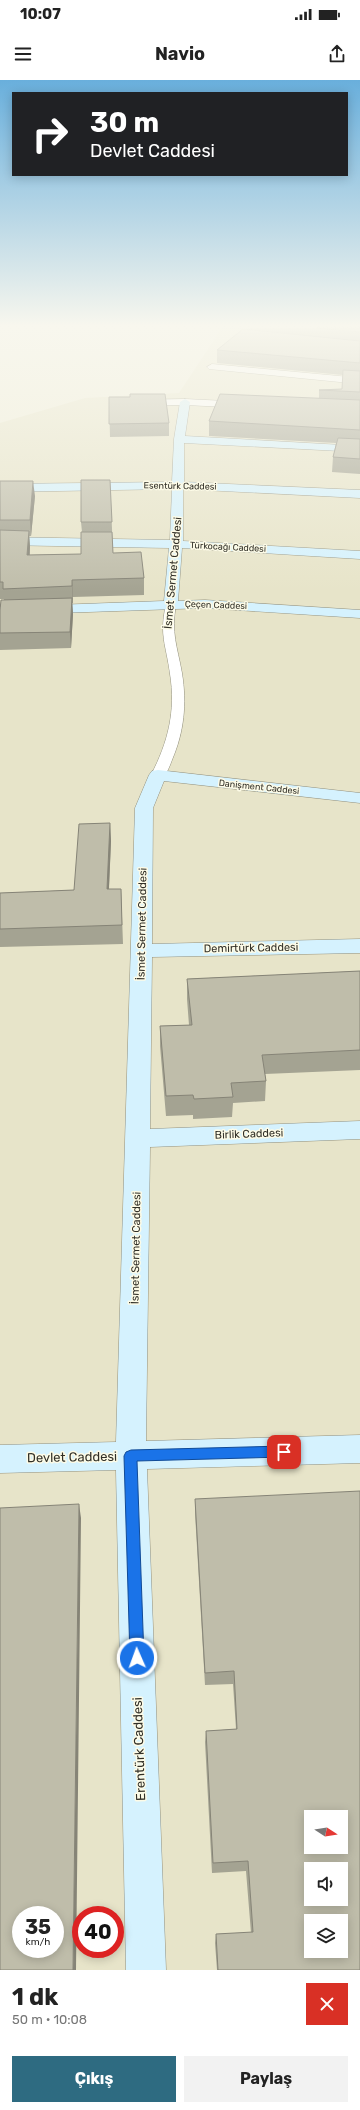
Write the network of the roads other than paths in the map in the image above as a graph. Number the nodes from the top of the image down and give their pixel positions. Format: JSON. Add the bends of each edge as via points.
{"nodes":[{"id":1,"x":183,"y":416,"type":"edge"},
{"id":2,"x":179,"y":440,"type":"junction"},
{"id":3,"x":360,"y":449,"type":"edge"},
{"id":4,"x":179,"y":485,"type":"junction"},
{"id":5,"x":0,"y":488,"type":"edge"},
{"id":6,"x":360,"y":494,"type":"edge"},
{"id":7,"x":0,"y":541,"type":"edge"},
{"id":8,"x":176,"y":544,"type":"junction"},
{"id":9,"x":360,"y":555,"type":"edge"},
{"id":10,"x":171,"y":604,"type":"junction"},
{"id":11,"x":0,"y":611,"type":"edge"},
{"id":12,"x":360,"y":614,"type":"edge"},
{"id":13,"x":158,"y":776,"type":"junction"},
{"id":14,"x":360,"y":798,"type":"edge"},
{"id":15,"x":360,"y":946,"type":"edge"},
{"id":16,"x":142,"y":951,"type":"junction"},
{"id":17,"x":360,"y":1130,"type":"edge"},
{"id":18,"x":138,"y":1138,"type":"junction"},
{"id":19,"x":360,"y":1449,"type":"edge"},
{"id":20,"x":131,"y":1456,"type":"junction"},
{"id":21,"x":0,"y":1459,"type":"edge"},
{"id":22,"x":146,"y":1970,"type":"edge"}],
"edges":[{"from":1,"to":2,"type":"street","name":"İsmet Sermet Caddesi"},
{"from":2,"to":3,"type":"street"},
{"from":2,"to":4,"type":"street","name":"İsmet Sermet Caddesi"},
{"from":4,"to":5,"type":"street","name":"Esentürk Caddesi"},
{"from":4,"to":6,"type":"street","name":"Esentürk Caddesi"},
{"from":4,"to":8,"type":"street","name":"İsmet Sermet Caddesi"},
{"from":7,"to":8,"type":"street","name":"Türkocağı Caddesi"},
{"from":8,"to":9,"type":"street","name":"Türkocağı Caddesi"},
{"from":8,"to":10,"type":"street","name":"İsmet Sermet Caddesi"},
{"from":10,"to":11,"type":"street","name":"Çeçen Caddesi"},
{"from":10,"to":12,"type":"street","name":"Çeçen Caddesi","via":[[247,606]]},
{"from":10,"to":13,"type":"lane","name":"İsmet Sermet Caddesi","via":[[167,637],[176,673],[179,718],[171,748]]},
{"from":13,"to":14,"type":"street","name":"Danişment Caddesi"},
{"from":13,"to":16,"type":"street","name":"İsmet Sermet Caddesi","via":[[144,808]]},
{"from":15,"to":16,"type":"street","name":"Demirtürk Caddesi"},
{"from":16,"to":18,"type":"street","name":"İsmet Sermet Caddesi"},
{"from":17,"to":18,"type":"street","name":"Birlik Caddesi"},
{"from":18,"to":20,"type":"street","name":"İsmet Sermet Caddesi"},
{"from":19,"to":20,"type":"street","name":"Devlet Caddesi"},
{"from":20,"to":21,"type":"street","name":"Devlet Caddesi"},
{"from":20,"to":22,"type":"street","name":"Erentürk Caddesi"}]}
